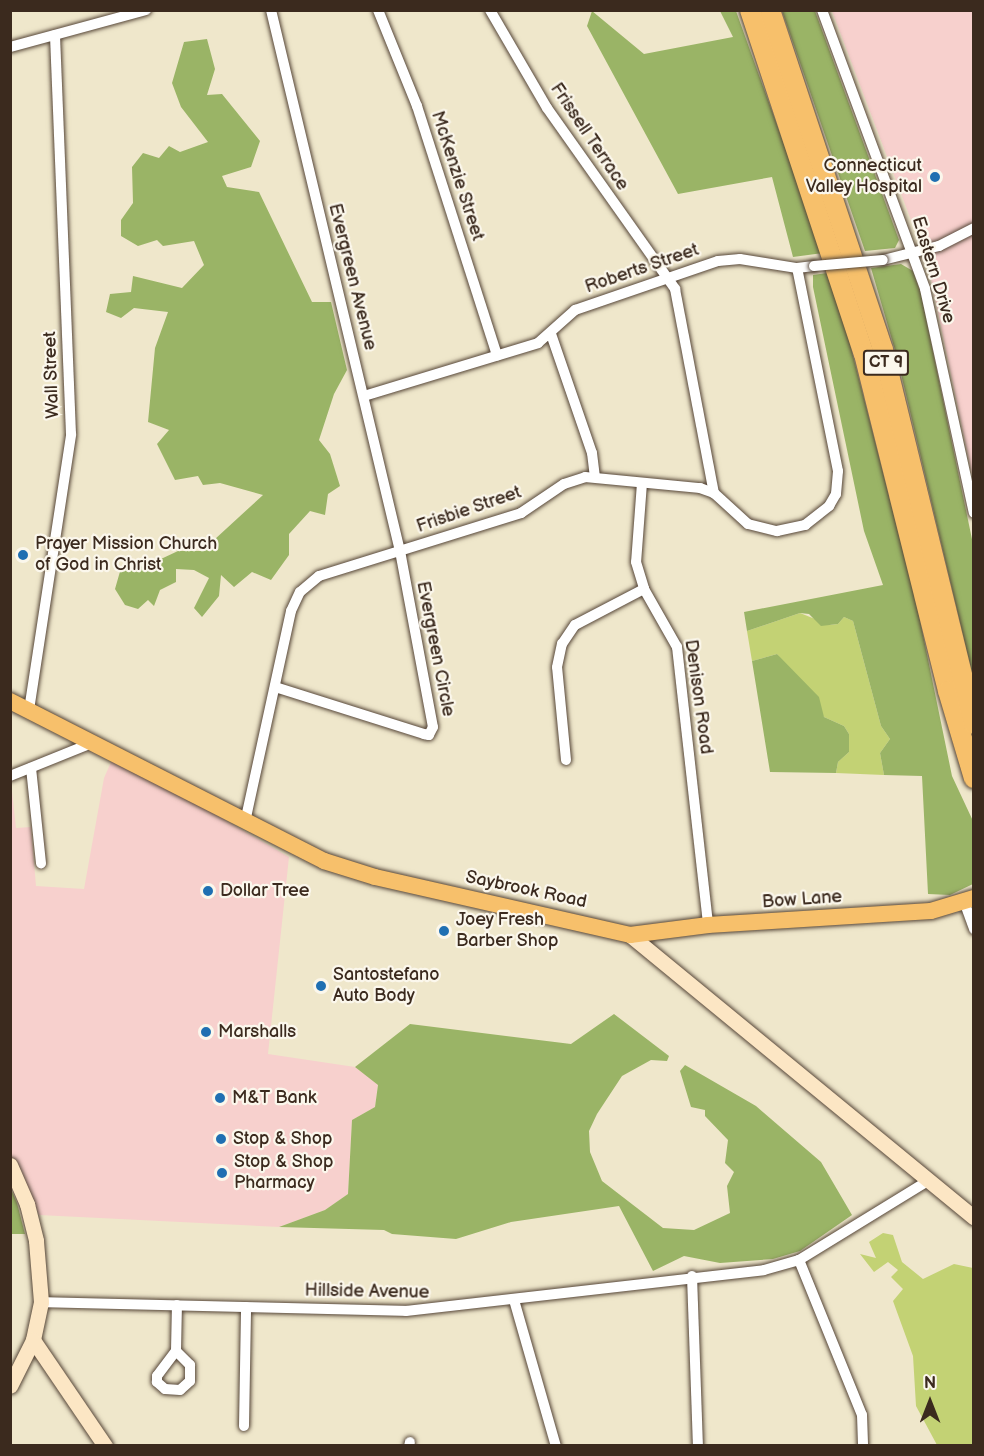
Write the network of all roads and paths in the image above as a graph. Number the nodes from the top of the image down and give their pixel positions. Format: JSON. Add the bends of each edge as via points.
{"nodes":[{"id":1,"x":146,"y":10,"type":"edge"},
{"id":2,"x":271,"y":10,"type":"edge"},
{"id":3,"x":378,"y":10,"type":"edge"},
{"id":4,"x":490,"y":10,"type":"edge"},
{"id":5,"x":750,"y":10,"type":"edge"},
{"id":6,"x":770,"y":10,"type":"edge"},
{"id":7,"x":822,"y":10,"type":"edge"},
{"id":8,"x":103,"y":16,"type":"edge"},
{"id":9,"x":55,"y":35,"type":"junction"},
{"id":10,"x":10,"y":47,"type":"edge"},
{"id":11,"x":974,"y":228,"type":"edge"},
{"id":12,"x":913,"y":252,"type":"junction"},
{"id":13,"x":797,"y":268,"type":"junction"},
{"id":14,"x":669,"y":278,"type":"junction"},
{"id":15,"x":551,"y":334,"type":"junction"},
{"id":16,"x":497,"y":355,"type":"junction"},
{"id":17,"x":364,"y":396,"type":"junction"},
{"id":18,"x":595,"y":477,"type":"junction"},
{"id":19,"x":642,"y":483,"type":"junction"},
{"id":20,"x":714,"y":493,"type":"junction"},
{"id":21,"x":974,"y":513,"type":"edge"},
{"id":22,"x":400,"y":551,"type":"junction"},
{"id":23,"x":644,"y":589,"type":"junction"},
{"id":24,"x":275,"y":687,"type":"junction"},
{"id":25,"x":10,"y":701,"type":"edge"},
{"id":26,"x":28,"y":710,"type":"junction"},
{"id":27,"x":974,"y":724,"type":"edge"},
{"id":28,"x":94,"y":742,"type":"junction"},
{"id":29,"x":566,"y":760,"type":"dead end"},
{"id":30,"x":31,"y":768,"type":"junction"},
{"id":31,"x":10,"y":776,"type":"edge"},
{"id":32,"x":974,"y":778,"type":"edge"},
{"id":33,"x":245,"y":822,"type":"junction"},
{"id":34,"x":41,"y":863,"type":"dead end"},
{"id":35,"x":969,"y":901,"type":"edge"},
{"id":36,"x":708,"y":925,"type":"junction"},
{"id":37,"x":974,"y":929,"type":"edge"},
{"id":38,"x":630,"y":934,"type":"junction"},
{"id":39,"x":10,"y":1166,"type":"edge"},
{"id":40,"x":928,"y":1181,"type":"junction"},
{"id":41,"x":974,"y":1218,"type":"edge"},
{"id":42,"x":799,"y":1260,"type":"junction"},
{"id":43,"x":692,"y":1276,"type":"junction"},
{"id":44,"x":514,"y":1300,"type":"junction"},
{"id":45,"x":40,"y":1302,"type":"junction"},
{"id":46,"x":177,"y":1305,"type":"junction"},
{"id":47,"x":246,"y":1307,"type":"junction"},
{"id":48,"x":33,"y":1340,"type":"junction"},
{"id":49,"x":176,"y":1352,"type":"dead end"},
{"id":50,"x":10,"y":1386,"type":"edge"},
{"id":51,"x":244,"y":1426,"type":"dead end"},
{"id":52,"x":105,"y":1446,"type":"edge"},
{"id":53,"x":556,"y":1446,"type":"edge"},
{"id":54,"x":698,"y":1446,"type":"edge"},
{"id":55,"x":863,"y":1446,"type":"edge"}],
"edges":[{"from":1,"to":8,"type":"street"},
{"from":2,"to":17,"type":"street","name":"Evergreen Avenue"},
{"from":3,"to":16,"type":"street","name":"McKenzie Street","via":[[417,106]]},
{"from":4,"to":14,"type":"street","name":"Frissell Terrace","via":[[547,108]]},
{"from":5,"to":32,"type":"highway","number":"CT 9","via":[[864,354],[948,691]]},
{"from":6,"to":27,"type":"highway","number":"CT 9","via":[[883,350]]},
{"from":7,"to":12,"type":"street","name":"Eastern Drive"},
{"from":8,"to":9,"type":"street"},
{"from":9,"to":10,"type":"street"},
{"from":9,"to":26,"type":"street","name":"Wall Street","via":[[71,434]]},
{"from":11,"to":12,"type":"street","name":"Roberts Street","via":[[939,246]]},
{"from":12,"to":13,"type":"street","name":"Roberts Street","bridge":true,"via":[[883,260]]},
{"from":12,"to":21,"type":"street","name":"Eastern Drive","via":[[935,326]]},
{"from":13,"to":14,"type":"street","name":"Roberts Street","via":[[729,259]]},
{"from":13,"to":20,"type":"street","via":[[839,482],[829,507],[805,525],[790,530],[748,524]]},
{"from":14,"to":15,"type":"street","name":"Roberts Street","via":[[575,310]]},
{"from":14,"to":20,"type":"street","name":"Frissell Terrace","via":[[675,289]]},
{"from":15,"to":16,"type":"street","name":"Roberts Street","via":[[538,343]]},
{"from":15,"to":18,"type":"street","via":[[592,453]]},
{"from":16,"to":17,"type":"street","name":"Roberts Street"},
{"from":17,"to":22,"type":"street","name":"Evergreen Avenue"},
{"from":18,"to":19,"type":"street","name":"Frisbie Street"},
{"from":18,"to":22,"type":"street","name":"Frisbie Street","via":[[564,484],[521,513]]},
{"from":19,"to":20,"type":"street","name":"Frisbie Street"},
{"from":19,"to":23,"type":"street","name":"Denison Road","via":[[635,545]]},
{"from":22,"to":24,"type":"street","name":"Frisbie Street","via":[[308,583],[291,611]]},
{"from":22,"to":24,"type":"street","name":"Evergreen Circle","via":[[432,717],[431,733]]},
{"from":23,"to":29,"type":"street","via":[[575,625],[562,644],[557,667]]},
{"from":23,"to":36,"type":"street","name":"Denison Road","via":[[677,647]]},
{"from":24,"to":33,"type":"street","name":"Frisbie Street"},
{"from":25,"to":26,"type":"main road","name":"Saybrook Road"},
{"from":26,"to":28,"type":"main road","name":"Saybrook Road"},
{"from":28,"to":30,"type":"street"},
{"from":28,"to":33,"type":"main road","name":"Saybrook Road"},
{"from":30,"to":31,"type":"street"},
{"from":30,"to":34,"type":"street"},
{"from":33,"to":38,"type":"main road","name":"Saybrook Road","via":[[324,861],[375,877]]},
{"from":35,"to":36,"type":"main road","name":"Bow Lane","via":[[932,911]]},
{"from":35,"to":37,"type":"street"},
{"from":36,"to":38,"type":"main road","name":"Bow Lane"},
{"from":38,"to":40,"type":"main road","name":"Saybrook Road"},
{"from":39,"to":45,"type":"main road","via":[[27,1204],[36,1241]]},
{"from":40,"to":41,"type":"main road","name":"Saybrook Road"},
{"from":40,"to":42,"type":"street","name":"Hillside Avenue"},
{"from":42,"to":43,"type":"street","name":"Hillside Avenue","via":[[764,1270]]},
{"from":42,"to":55,"type":"street","via":[[862,1414]]},
{"from":43,"to":44,"type":"street","name":"Hillside Avenue"},
{"from":43,"to":54,"type":"street"},
{"from":44,"to":47,"type":"street","name":"Hillside Avenue","via":[[406,1311]]},
{"from":44,"to":53,"type":"street"},
{"from":45,"to":46,"type":"street","name":"Hillside Avenue"},
{"from":45,"to":48,"type":"main road"},
{"from":46,"to":47,"type":"street","name":"Hillside Avenue"},
{"from":46,"to":49,"type":"street"},
{"from":47,"to":51,"type":"street"},
{"from":48,"to":50,"type":"main road"},
{"from":48,"to":52,"type":"main road"}]}
